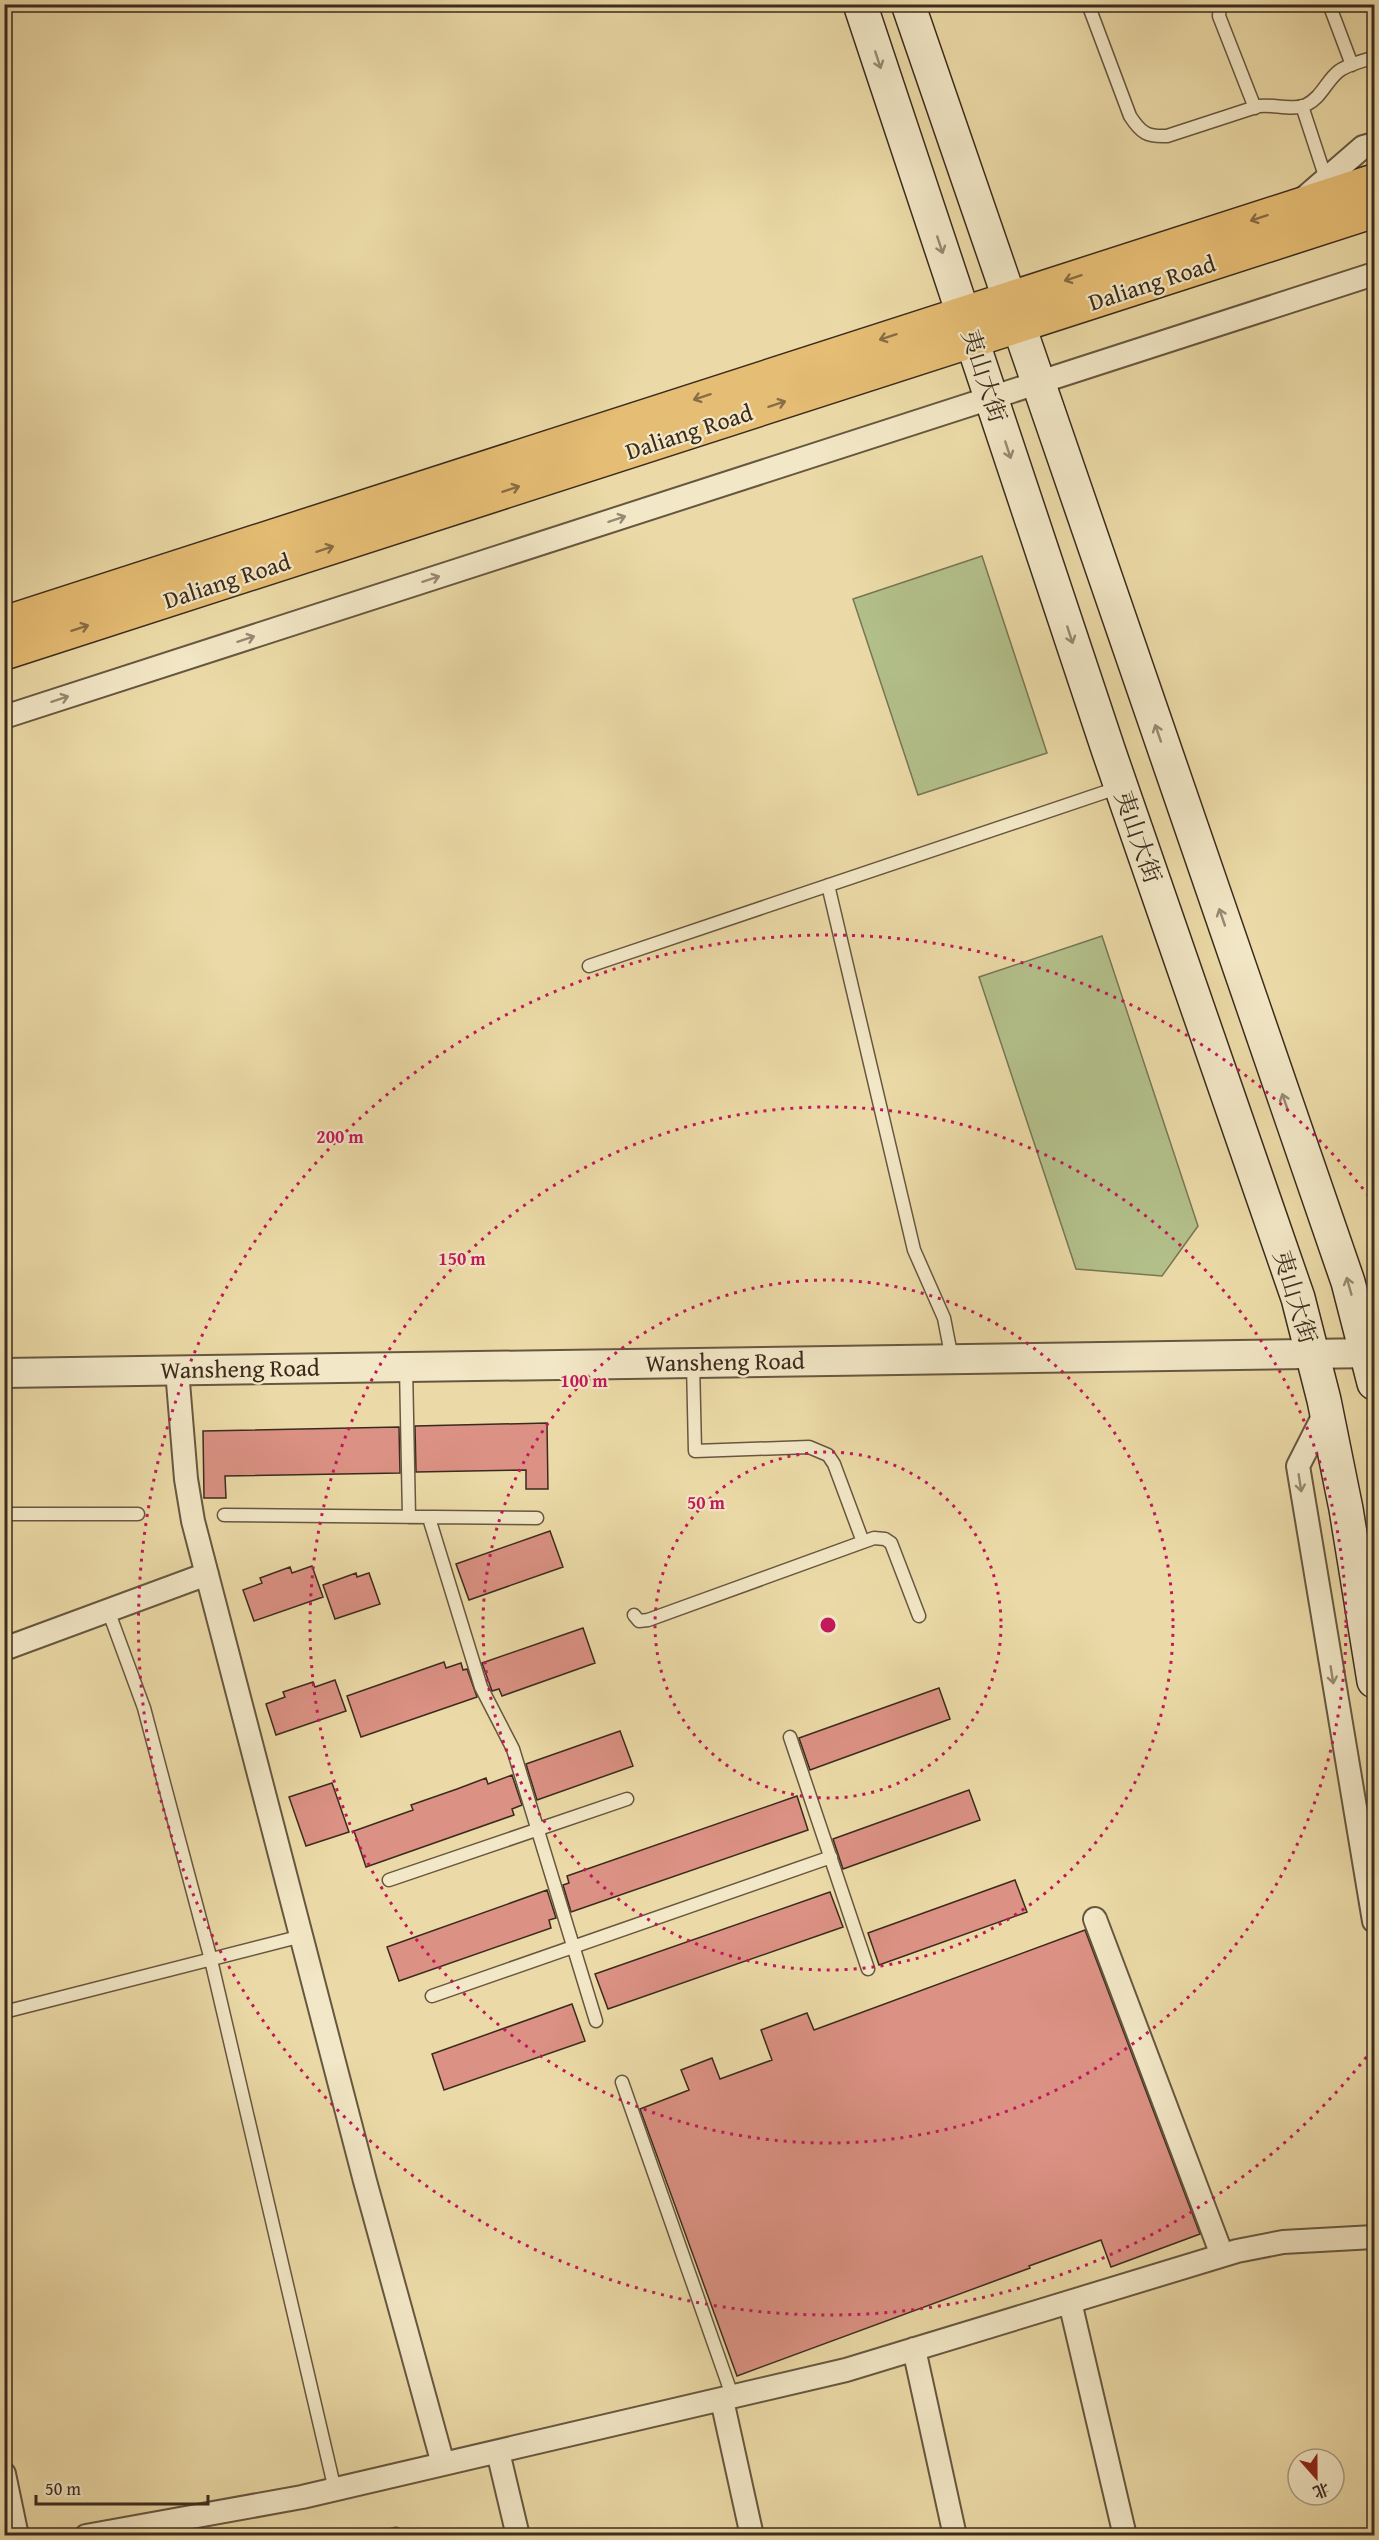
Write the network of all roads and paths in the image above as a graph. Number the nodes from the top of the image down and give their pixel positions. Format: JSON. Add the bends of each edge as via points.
{"nodes":[{"id":1,"x":860,"y":4,"type":"edge"},
{"id":2,"x":908,"y":4,"type":"edge"},
{"id":3,"x":1088,"y":4,"type":"edge"},
{"id":4,"x":1220,"y":4,"type":"edge"},
{"id":5,"x":1329,"y":4,"type":"edge"},
{"id":6,"x":1374,"y":57,"type":"edge"},
{"id":7,"x":1352,"y":65,"type":"junction"},
{"id":8,"x":1302,"y":106,"type":"junction"},
{"id":9,"x":1255,"y":108,"type":"junction"},
{"id":10,"x":1374,"y":144,"type":"edge"},
{"id":11,"x":1326,"y":179,"type":"junction"},
{"id":12,"x":1374,"y":181,"type":"edge"},
{"id":13,"x":1295,"y":207,"type":"junction"},
{"id":14,"x":1374,"y":211,"type":"edge"},
{"id":15,"x":1374,"y":274,"type":"edge"},
{"id":16,"x":1014,"y":312,"type":"junction"},
{"id":17,"x":967,"y":327,"type":"junction"},
{"id":18,"x":1038,"y":383,"type":"junction"},
{"id":19,"x":991,"y":398,"type":"junction"},
{"id":20,"x":4,"y":623,"type":"edge"},
{"id":21,"x":4,"y":653,"type":"edge"},
{"id":22,"x":4,"y":717,"type":"edge"},
{"id":23,"x":1121,"y":786,"type":"junction"},
{"id":24,"x":828,"y":885,"type":"junction"},
{"id":25,"x":589,"y":966,"type":"dead end"},
{"id":26,"x":1312,"y":1354,"type":"junction"},
{"id":27,"x":952,"y":1359,"type":"junction"},
{"id":28,"x":693,"y":1363,"type":"junction"},
{"id":29,"x":1372,"y":1363,"type":"edge"},
{"id":30,"x":406,"y":1367,"type":"junction"},
{"id":31,"x":177,"y":1370,"type":"junction"},
{"id":32,"x":4,"y":1372,"type":"edge"},
{"id":33,"x":1326,"y":1411,"type":"junction"},
{"id":34,"x":4,"y":1514,"type":"edge"},
{"id":35,"x":138,"y":1514,"type":"dead end"},
{"id":36,"x":224,"y":1515,"type":"dead end"},
{"id":37,"x":410,"y":1517,"type":"junction"},
{"id":38,"x":429,"y":1518,"type":"junction"},
{"id":39,"x":537,"y":1518,"type":"dead end"},
{"id":40,"x":863,"y":1542,"type":"junction"},
{"id":41,"x":207,"y":1574,"type":"junction"},
{"id":42,"x":108,"y":1610,"type":"junction"},
{"id":43,"x":634,"y":1615,"type":"dead end"},
{"id":44,"x":919,"y":1616,"type":"dead end"},
{"id":45,"x":4,"y":1649,"type":"edge"},
{"id":46,"x":1374,"y":1681,"type":"edge"},
{"id":47,"x":790,"y":1737,"type":"dead end"},
{"id":48,"x":627,"y":1799,"type":"dead end"},
{"id":49,"x":538,"y":1830,"type":"junction"},
{"id":50,"x":831,"y":1857,"type":"junction"},
{"id":51,"x":389,"y":1881,"type":"dead end"},
{"id":52,"x":1095,"y":1919,"type":"dead end"},
{"id":53,"x":1374,"y":1921,"type":"edge"},
{"id":54,"x":302,"y":1936,"type":"junction"},
{"id":55,"x":574,"y":1947,"type":"junction"},
{"id":56,"x":211,"y":1960,"type":"junction"},
{"id":57,"x":868,"y":1969,"type":"dead end"},
{"id":58,"x":432,"y":1996,"type":"dead end"},
{"id":59,"x":4,"y":2012,"type":"edge"},
{"id":60,"x":596,"y":2021,"type":"dead end"},
{"id":61,"x":622,"y":2082,"type":"dead end"},
{"id":62,"x":1374,"y":2237,"type":"edge"},
{"id":63,"x":1222,"y":2255,"type":"junction"},
{"id":64,"x":1070,"y":2302,"type":"junction"},
{"id":65,"x":914,"y":2349,"type":"junction"},
{"id":66,"x":727,"y":2399,"type":"junction"},
{"id":67,"x":498,"y":2452,"type":"junction"},
{"id":68,"x":443,"y":2464,"type":"junction"},
{"id":69,"x":4,"y":2474,"type":"edge"},
{"id":70,"x":335,"y":2490,"type":"junction"},
{"id":71,"x":17,"y":2535,"type":"edge"},
{"id":72,"x":86,"y":2535,"type":"edge"},
{"id":73,"x":518,"y":2535,"type":"edge"},
{"id":74,"x":752,"y":2535,"type":"edge"},
{"id":75,"x":955,"y":2535,"type":"edge"},
{"id":76,"x":1125,"y":2535,"type":"edge"}],
"edges":[{"from":1,"to":17,"type":"main road","name":"夷山大街","one_way":true},
{"from":2,"to":16,"type":"main road","name":"夷山大街"},
{"from":3,"to":9,"type":"lane","via":[[1138,129],[1153,136],[1167,136]]},
{"from":4,"to":9,"type":"lane","via":[[1219,16]]},
{"from":5,"to":7,"type":"lane"},
{"from":6,"to":7,"type":"lane"},
{"from":7,"to":8,"type":"lane","via":[[1340,69],[1320,95]]},
{"from":8,"to":9,"type":"lane"},
{"from":8,"to":11,"type":"lane"},
{"from":10,"to":11,"type":"street","via":[[1363,147]]},
{"from":11,"to":13,"type":"street"},
{"from":12,"to":13,"type":"main road","name":"Daliang Road"},
{"from":13,"to":16,"type":"main road","name":"Daliang Road","one_way":true},
{"from":14,"to":16,"type":"main road","name":"Daliang Road"},
{"from":15,"to":18,"type":"street"},
{"from":16,"to":17,"type":"main road","name":"Daliang Road"},
{"from":16,"to":18,"type":"main road","name":"夷山大街"},
{"from":17,"to":19,"type":"main road","name":"夷山大街"},
{"from":17,"to":20,"type":"main road","name":"Daliang Road","one_way":true},
{"from":21,"to":17,"type":"main road","name":"Daliang Road","one_way":true},
{"from":18,"to":19,"type":"street"},
{"from":29,"to":18,"type":"main road","name":"夷山大街","one_way":true,"via":[[1348,1282]]},
{"from":22,"to":19,"type":"street","one_way":true},
{"from":19,"to":23,"type":"main road","name":"夷山大街","one_way":true},
{"from":23,"to":24,"type":"lane"},
{"from":23,"to":26,"type":"main road","name":"夷山大街","via":[[1298,1298]]},
{"from":24,"to":25,"type":"lane"},
{"from":24,"to":27,"type":"lane","via":[[914,1250],[944,1318]]},
{"from":26,"to":27,"type":"street","name":"Wansheng Road"},
{"from":26,"to":29,"type":"street","name":"Wansheng Road"},
{"from":26,"to":33,"type":"main road","name":"夷山大街"},
{"from":27,"to":28,"type":"street","name":"Wansheng Road"},
{"from":28,"to":30,"type":"street","name":"Wansheng Road"},
{"from":28,"to":40,"type":"lane","via":[[695,1451],[809,1447],[828,1455]]},
{"from":30,"to":31,"type":"street","name":"Wansheng Road"},
{"from":30,"to":37,"type":"lane"},
{"from":31,"to":32,"type":"street","name":"Wansheng Road"},
{"from":31,"to":41,"type":"street","via":[[186,1479]]},
{"from":33,"to":46,"type":"main road","name":"夷山大街"},
{"from":33,"to":53,"type":"street","one_way":true,"via":[[1298,1466]]},
{"from":34,"to":35,"type":"lane"},
{"from":36,"to":37,"type":"lane"},
{"from":37,"to":38,"type":"lane"},
{"from":38,"to":39,"type":"lane"},
{"from":38,"to":49,"type":"lane","via":[[481,1687],[513,1749]]},
{"from":40,"to":43,"type":"lane","via":[[648,1620],[639,1621]]},
{"from":40,"to":44,"type":"lane","via":[[874,1538],[891,1543]]},
{"from":41,"to":42,"type":"street"},
{"from":41,"to":54,"type":"street"},
{"from":42,"to":45,"type":"street"},
{"from":42,"to":56,"type":"lane","via":[[144,1708]]},
{"from":47,"to":50,"type":"lane"},
{"from":48,"to":49,"type":"lane"},
{"from":49,"to":51,"type":"lane"},
{"from":49,"to":55,"type":"lane"},
{"from":50,"to":55,"type":"lane"},
{"from":50,"to":57,"type":"lane"},
{"from":52,"to":63,"type":"street"},
{"from":54,"to":56,"type":"lane"},
{"from":54,"to":68,"type":"street","via":[[364,2181]]},
{"from":55,"to":58,"type":"lane"},
{"from":55,"to":60,"type":"lane"},
{"from":56,"to":59,"type":"lane"},
{"from":56,"to":70,"type":"lane"},
{"from":61,"to":66,"type":"lane"},
{"from":62,"to":63,"type":"street","via":[[1283,2242]]},
{"from":63,"to":64,"type":"street"},
{"from":64,"to":65,"type":"street"},
{"from":64,"to":76,"type":"street"},
{"from":65,"to":66,"type":"street"},
{"from":65,"to":75,"type":"street"},
{"from":66,"to":67,"type":"street"},
{"from":66,"to":74,"type":"street"},
{"from":67,"to":68,"type":"street"},
{"from":67,"to":73,"type":"street"},
{"from":68,"to":70,"type":"street"},
{"from":69,"to":71,"type":"street"},
{"from":70,"to":72,"type":"street"}]}
